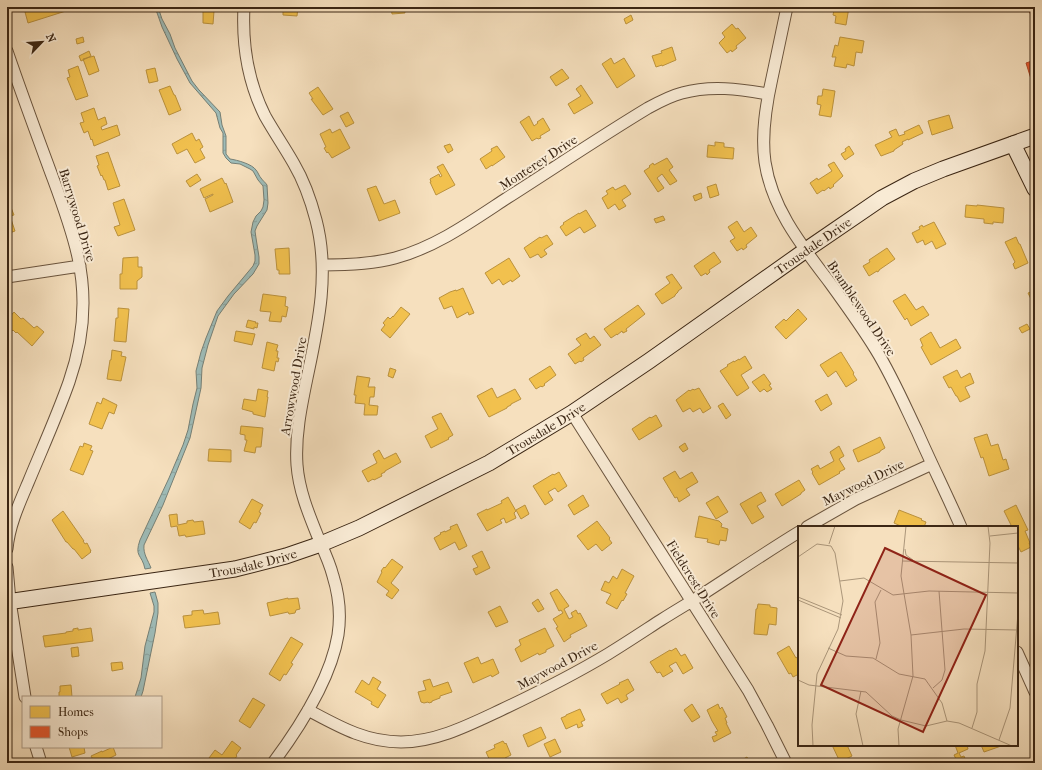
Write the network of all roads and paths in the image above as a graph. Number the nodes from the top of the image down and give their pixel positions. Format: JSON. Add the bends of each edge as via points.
{"nodes":[{"id":1,"x":244,"y":7,"type":"edge"},
{"id":2,"x":787,"y":7,"type":"edge"},
{"id":3,"x":7,"y":51,"type":"edge"},
{"id":4,"x":768,"y":94,"type":"junction"},
{"id":5,"x":1035,"y":136,"type":"edge"},
{"id":6,"x":1013,"y":144,"type":"junction"},
{"id":7,"x":1035,"y":189,"type":"edge"},
{"id":8,"x":806,"y":250,"type":"junction"},
{"id":9,"x":80,"y":266,"type":"junction"},
{"id":10,"x":323,"y":266,"type":"junction"},
{"id":11,"x":7,"y":277,"type":"edge"},
{"id":12,"x":572,"y":413,"type":"junction"},
{"id":13,"x":932,"y":464,"type":"junction"},
{"id":14,"x":809,"y":526,"type":"edge"},
{"id":15,"x":961,"y":526,"type":"edge"},
{"id":16,"x":798,"y":533,"type":"edge"},
{"id":17,"x":321,"y":544,"type":"junction"},
{"id":18,"x":7,"y":549,"type":"edge"},
{"id":19,"x":7,"y":567,"type":"edge"},
{"id":20,"x":9,"y":601,"type":"edge"},
{"id":21,"x":691,"y":601,"type":"junction"},
{"id":22,"x":1018,"y":654,"type":"edge"},
{"id":23,"x":1035,"y":692,"type":"edge"},
{"id":24,"x":25,"y":696,"type":"edge"},
{"id":25,"x":308,"y":710,"type":"junction"},
{"id":26,"x":36,"y":748,"type":"edge"},
{"id":27,"x":41,"y":763,"type":"edge"},
{"id":28,"x":274,"y":763,"type":"edge"},
{"id":29,"x":786,"y":763,"type":"edge"}],
"edges":[{"from":1,"to":10,"type":"street","name":"Arrowwood Drive","via":[[244,44],[253,88],[309,196],[319,231]]},
{"from":2,"to":4,"type":"street","name":"Bramblewood Drive"},
{"from":3,"to":9,"type":"street","name":"Barrywood Drive","via":[[66,215]]},
{"from":4,"to":8,"type":"street","name":"Bramblewood Drive","via":[[764,134],[765,162],[770,186],[783,214]]},
{"from":4,"to":10,"type":"street","name":"Monterey Drive","via":[[718,88],[700,89],[674,96],[648,108],[433,243],[388,260]]},
{"from":5,"to":6,"type":"street","name":"Trousdale Drive"},
{"from":6,"to":7,"type":"street"},
{"from":6,"to":8,"type":"street","name":"Trousdale Drive","via":[[914,181],[882,198]]},
{"from":8,"to":12,"type":"street","name":"Trousdale Drive"},
{"from":8,"to":13,"type":"street","name":"Bramblewood Drive","via":[[877,352]]},
{"from":9,"to":11,"type":"street"},
{"from":9,"to":18,"type":"street","name":"Barrywood Drive","via":[[83,316],[75,362],[19,505],[9,534]]},
{"from":10,"to":17,"type":"street","name":"Arrowwood Drive","via":[[314,347],[298,424],[297,453],[300,485]]},
{"from":12,"to":17,"type":"street","name":"Trousdale Drive","via":[[489,463],[386,515]]},
{"from":12,"to":21,"type":"street","name":"Fieldcrest Drive"},
{"from":13,"to":14,"type":"street","name":"Maywood Drive","via":[[856,499]]},
{"from":13,"to":15,"type":"street","name":"Bramblewood Drive"},
{"from":16,"to":21,"type":"street","name":"Maywood Drive"},
{"from":17,"to":20,"type":"street","name":"Trousdale Drive","via":[[235,569]]},
{"from":17,"to":25,"type":"street","name":"Arrowwood Drive","via":[[333,574],[339,602],[338,633],[327,672]]},
{"from":19,"to":20,"type":"street"},
{"from":20,"to":24,"type":"street"},
{"from":21,"to":25,"type":"street","name":"Maywood Drive","via":[[609,654],[569,676],[469,724],[433,738],[406,742],[375,740],[348,731]]},
{"from":21,"to":29,"type":"street","name":"Fieldcrest Drive","via":[[748,690]]},
{"from":22,"to":23,"type":"street"},
{"from":25,"to":28,"type":"street","name":"Arrowwood Drive"},
{"from":26,"to":27,"type":"street"}]}
